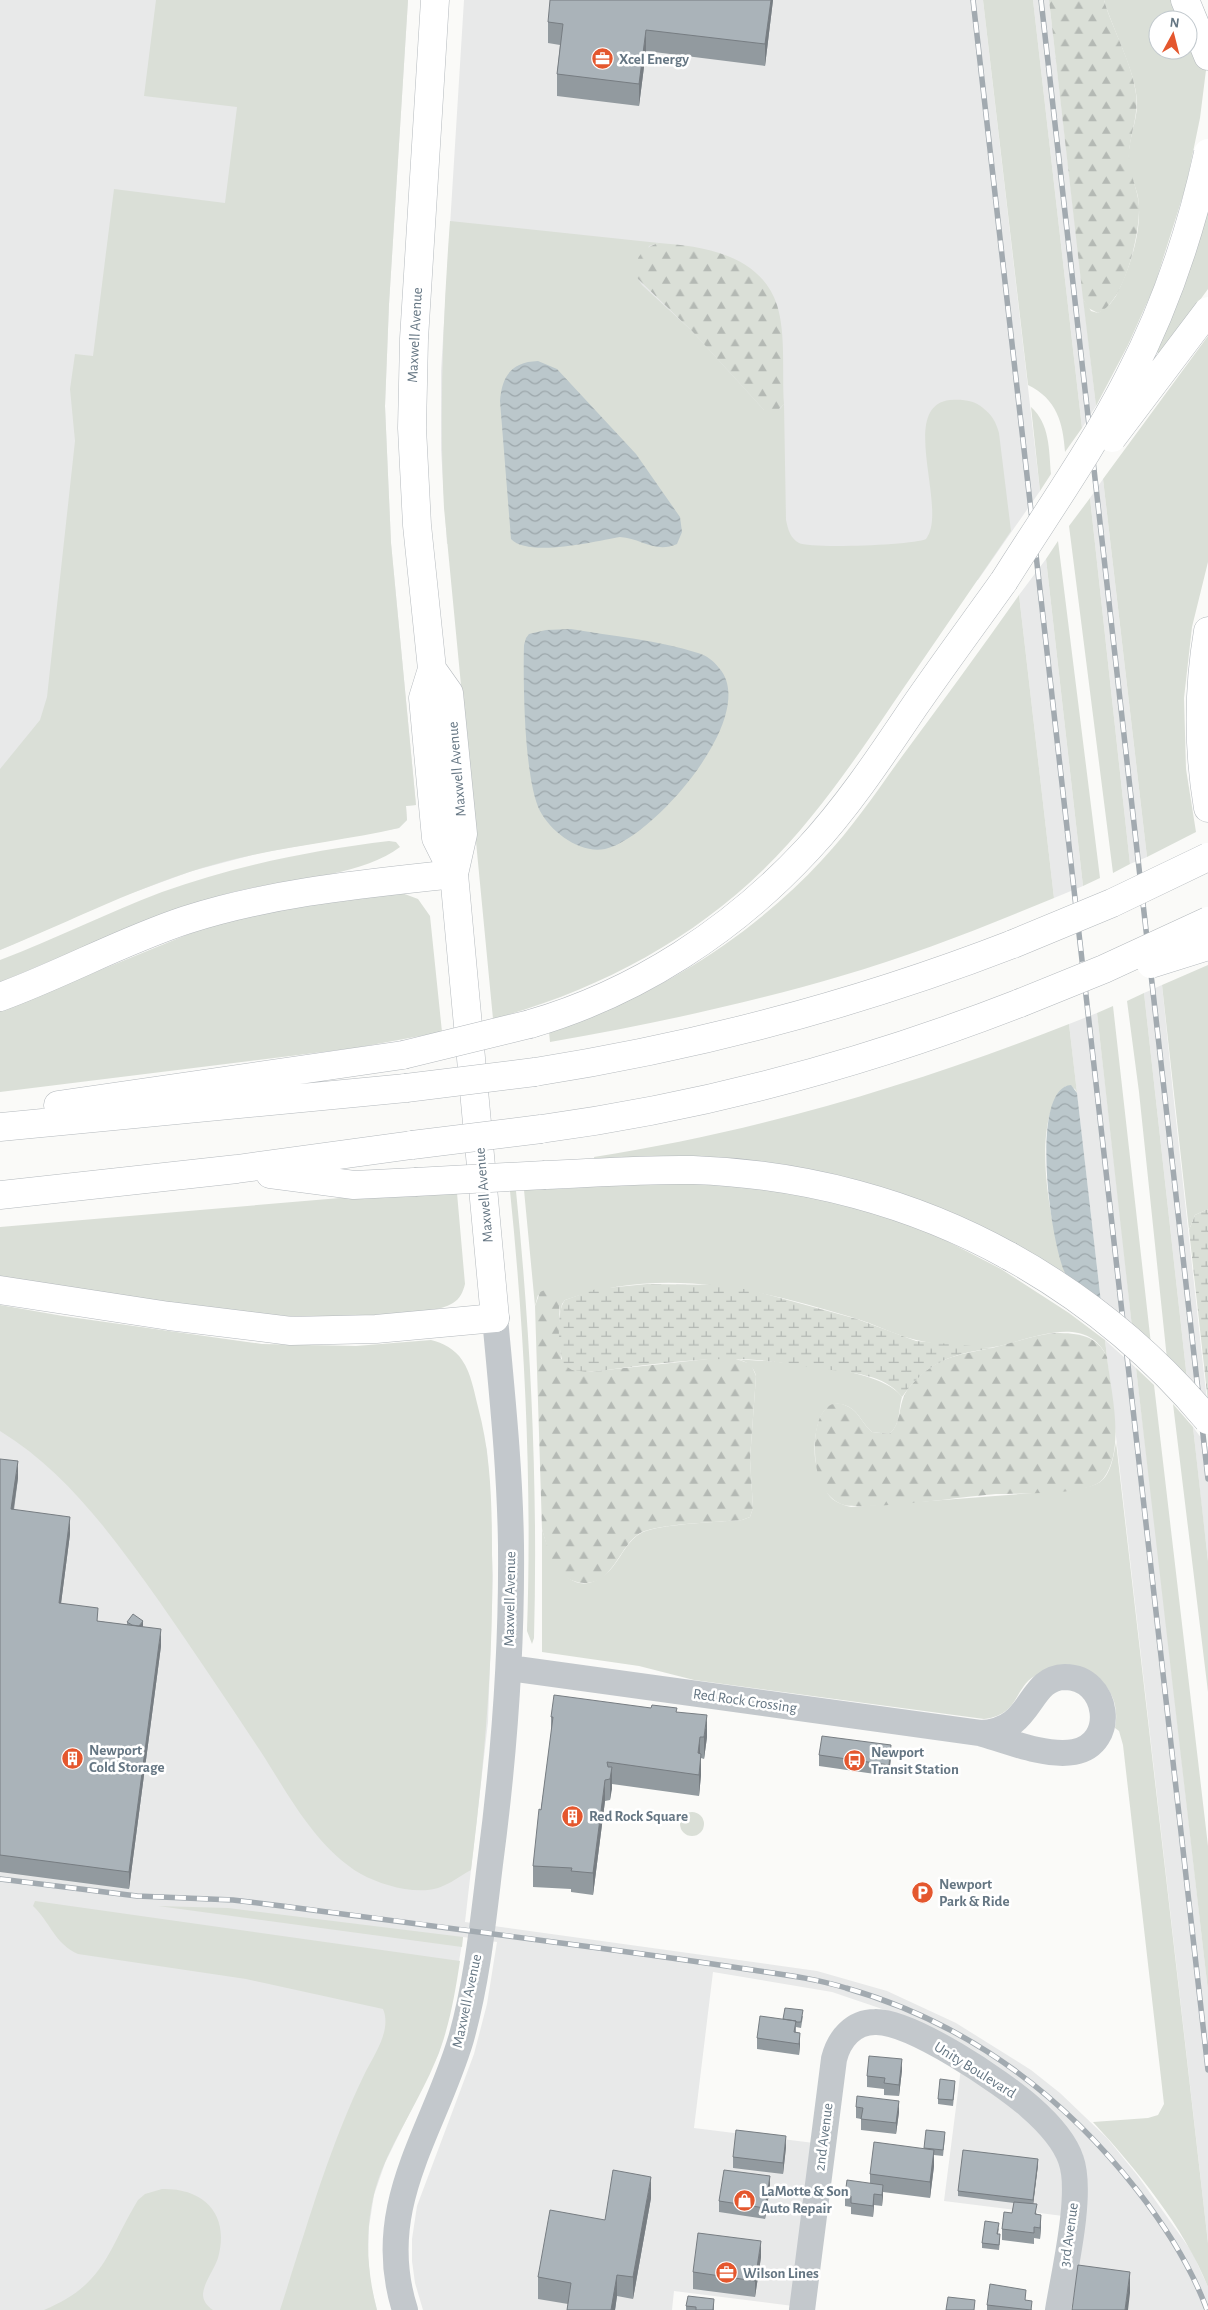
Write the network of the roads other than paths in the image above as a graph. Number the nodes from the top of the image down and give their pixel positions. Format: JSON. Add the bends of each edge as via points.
{"nodes":[{"id":1,"x":435,"y":0,"type":"edge"},
{"id":2,"x":1184,"y":0,"type":"edge"},
{"id":3,"x":1208,"y":56,"type":"edge"},
{"id":4,"x":1208,"y":152,"type":"edge"},
{"id":5,"x":1208,"y":311,"type":"edge"},
{"id":6,"x":1004,"y":581,"type":"junction"},
{"id":7,"x":1208,"y":631,"type":"edge"},
{"id":8,"x":1208,"y":808,"type":"edge"},
{"id":9,"x":1208,"y":857,"type":"edge"},
{"id":10,"x":454,"y":874,"type":"junction"},
{"id":11,"x":1208,"y":921,"type":"edge"},
{"id":12,"x":1208,"y":946,"type":"edge"},
{"id":13,"x":0,"y":997,"type":"edge"},
{"id":14,"x":1020,"y":1003,"type":"junction"},
{"id":15,"x":0,"y":1114,"type":"edge"},
{"id":16,"x":0,"y":1127,"type":"edge"},
{"id":17,"x":237,"y":1169,"type":"junction"},
{"id":18,"x":0,"y":1195,"type":"edge"},
{"id":19,"x":0,"y":1290,"type":"edge"},
{"id":20,"x":495,"y":1318,"type":"junction"},
{"id":21,"x":1208,"y":1420,"type":"edge"},
{"id":22,"x":509,"y":1668,"type":"junction"},
{"id":23,"x":980,"y":1733,"type":"dead end"},
{"id":24,"x":852,"y":2029,"type":"joint"},
{"id":25,"x":1072,"y":2161,"type":"joint"},
{"id":26,"x":405,"y":2310,"type":"edge"},
{"id":27,"x":802,"y":2310,"type":"edge"},
{"id":28,"x":1058,"y":2310,"type":"edge"}],
"edges":[{"from":1,"to":10,"type":"main road","name":"Maxwell Avenue","via":[[412,400],[415,497],[432,669],[423,698],[436,838]]},
{"from":2,"to":3,"type":"main road"},
{"from":4,"to":6,"type":"main road","bridge":true,"via":[[1181,253],[1143,349],[1104,422]]},
{"from":5,"to":6,"type":"main road","bridge":true},
{"from":6,"to":15,"type":"main road","bridge":true,"via":[[856,790],[814,842],[764,893],[718,930],[664,965],[590,1003],[530,1024],[403,1055]]},
{"from":7,"to":8,"type":"main road","via":[[1200,712],[1201,756]]},
{"from":9,"to":16,"type":"main road","bridge":true,"via":[[1112,903],[1013,944],[892,987],[796,1017],[673,1047],[535,1072],[406,1088]]},
{"from":10,"to":13,"type":"main road","via":[[311,890],[222,909],[162,929]]},
{"from":10,"to":20,"type":"main road","name":"Maxwell Avenue"},
{"from":11,"to":14,"type":"main road","bridge":true},
{"from":12,"to":14,"type":"main road","bridge":true},
{"from":14,"to":17,"type":"main road","bridge":true,"via":[[926,1038],[782,1080],[664,1108],[541,1130]]},
{"from":17,"to":18,"type":"main road"},
{"from":17,"to":21,"type":"main road","bridge":true,"via":[[354,1185],[693,1170],[795,1181],[860,1195],[944,1224],[1009,1256],[1075,1297],[1121,1332],[1170,1378]]},
{"from":19,"to":20,"type":"main road","via":[[178,1318],[291,1331],[376,1329]]},
{"from":20,"to":22,"type":"street","name":"Maxwell Avenue","via":[[510,1516]]},
{"from":22,"to":23,"type":"street","name":"Red Rock Crossing"},
{"from":22,"to":26,"type":"street","name":"Maxwell Avenue","via":[[500,1792],[474,1981],[460,2041],[403,2189],[397,2218],[395,2262]]},
{"from":24,"to":25,"type":"street","name":"Unity Boulevard","via":[[870,2022],[888,2023],[954,2055],[1030,2106],[1058,2136]]},
{"from":24,"to":27,"type":"street","name":"2nd Avenue","via":[[842,2040],[834,2059]]},
{"from":25,"to":28,"type":"street","name":"3rd Avenue","via":[[1074,2203]]}]}
